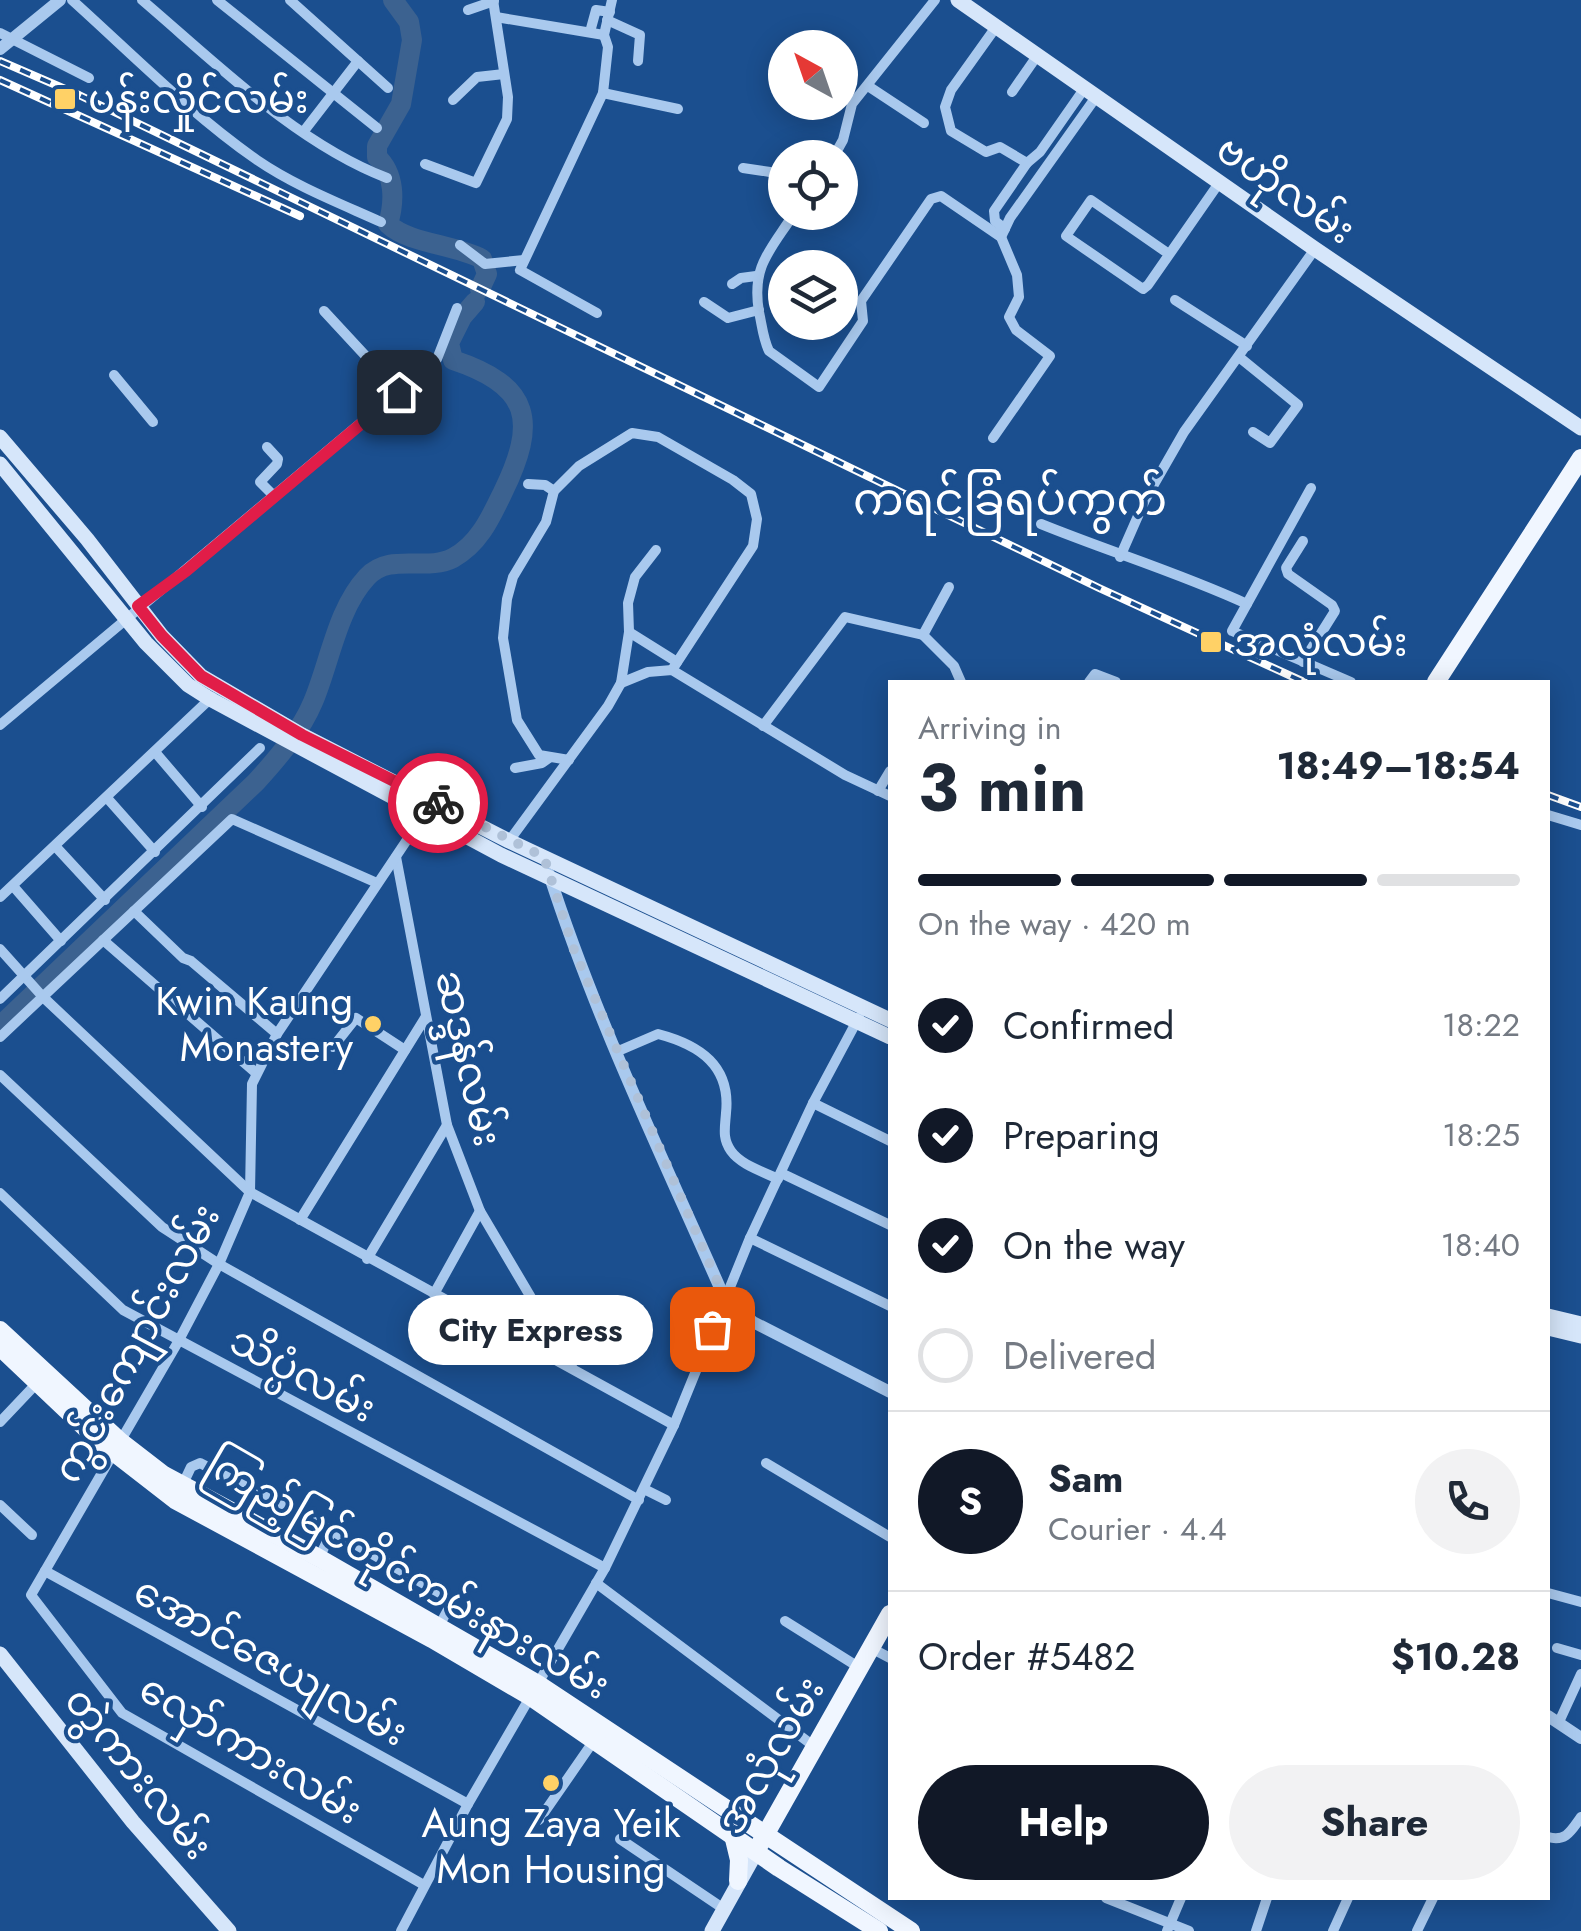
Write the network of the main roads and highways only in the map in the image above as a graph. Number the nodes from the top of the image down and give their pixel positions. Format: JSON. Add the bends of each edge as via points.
{"nodes":[{"id":1,"x":958,"y":0,"type":"edge"},
{"id":2,"x":1581,"y":428,"type":"edge"},
{"id":3,"x":0,"y":437,"type":"edge"},
{"id":4,"x":1581,"y":458,"type":"edge"},
{"id":5,"x":0,"y":464,"type":"edge"},
{"id":6,"x":34,"y":478,"type":"junction"},
{"id":7,"x":22,"y":490,"type":"junction"},
{"id":8,"x":132,"y":612,"type":"junction"},
{"id":9,"x":1437,"y":680,"type":"edge"},
{"id":10,"x":429,"y":808,"type":"junction"},
{"id":11,"x":748,"y":963,"type":"junction"},
{"id":12,"x":860,"y":1014,"type":"junction"},
{"id":13,"x":888,"y":1020,"type":"edge"},
{"id":14,"x":888,"y":1035,"type":"edge"},
{"id":15,"x":1550,"y":1316,"type":"edge"},
{"id":16,"x":1581,"y":1324,"type":"edge"},
{"id":17,"x":1550,"y":1328,"type":"edge"},
{"id":18,"x":0,"y":1330,"type":"edge"},
{"id":19,"x":1581,"y":1336,"type":"edge"},
{"id":20,"x":0,"y":1347,"type":"edge"},
{"id":21,"x":116,"y":1447,"type":"junction"},
{"id":22,"x":293,"y":1554,"type":"junction"},
{"id":23,"x":888,"y":1618,"type":"edge"},
{"id":24,"x":436,"y":1633,"type":"junction"},
{"id":25,"x":0,"y":1654,"type":"edge"},
{"id":26,"x":779,"y":1811,"type":"junction"},
{"id":27,"x":738,"y":1828,"type":"junction"},
{"id":28,"x":761,"y":1844,"type":"junction"},
{"id":29,"x":789,"y":1860,"type":"junction"},
{"id":30,"x":738,"y":1881,"type":"junction"},
{"id":31,"x":230,"y":1931,"type":"edge"},
{"id":32,"x":712,"y":1931,"type":"edge"},
{"id":33,"x":878,"y":1931,"type":"edge"},
{"id":34,"x":910,"y":1931,"type":"edge"}],
"edges":[{"from":1,"to":2,"type":"main road","name":"ဗဟိုလမ်း"},
{"from":3,"to":6,"type":"main road"},
{"from":4,"to":9,"type":"main road"},
{"from":5,"to":7,"type":"main road"},
{"from":6,"to":7,"type":"main road"},
{"from":6,"to":8,"type":"main road"},
{"from":7,"to":8,"type":"main road"},
{"from":8,"to":10,"type":"main road","via":[[215,694]]},
{"from":10,"to":11,"type":"main road","via":[[544,857]]},
{"from":10,"to":11,"type":"main road","via":[[550,878]]},
{"from":11,"to":12,"type":"main road"},
{"from":12,"to":13,"type":"main road"},
{"from":12,"to":14,"type":"main road"},
{"from":15,"to":16,"type":"main road"},
{"from":17,"to":19,"type":"main road"},
{"from":18,"to":21,"type":"main road","name":"ကြည့်မြင်တိုင်ကမ်းနားလမ်း"},
{"from":20,"to":21,"type":"main road","name":"ကြည့်မြင်တိုင်ကမ်းနားလမ်း"},
{"from":21,"to":22,"type":"main road","name":"ကြည့်မြင်တိုင်ကမ်းနားလမ်း"},
{"from":21,"to":22,"type":"main road","name":"ကြည့်မြင်တိုင်ကမ်းနားလမ်း","via":[[175,1500]]},
{"from":22,"to":24,"type":"main road","name":"ကြည့်မြင်တိုင်ကမ်းနားလမ်း"},
{"from":22,"to":24,"type":"main road","name":"ကြည့်မြင်တိုင်ကမ်းနားလမ်း","via":[[319,1558]]},
{"from":23,"to":26,"type":"main road","name":"အလုံလမ်း"},
{"from":24,"to":27,"type":"main road","name":"ကြည့်မြင်တိုင်ကမ်းနားလမ်း","via":[[534,1690]]},
{"from":25,"to":31,"type":"main road","name":"တွဲကားလမ်း"},
{"from":26,"to":27,"type":"main road"},
{"from":26,"to":28,"type":"main road","name":"အလုံလမ်း"},
{"from":26,"to":29,"type":"main road","via":[[778,1833]]},
{"from":27,"to":28,"type":"main road","name":"ကြည့်မြင်တိုင်ကမ်းနားလမ်း"},
{"from":27,"to":30,"type":"main road"},
{"from":28,"to":29,"type":"main road"},
{"from":28,"to":30,"type":"main road","name":"အလုံလမ်း"},
{"from":29,"to":30,"type":"main road"},
{"from":29,"to":33,"type":"main road"},
{"from":29,"to":34,"type":"main road"},
{"from":30,"to":32,"type":"main road","name":"အလုံလမ်း"}]}
